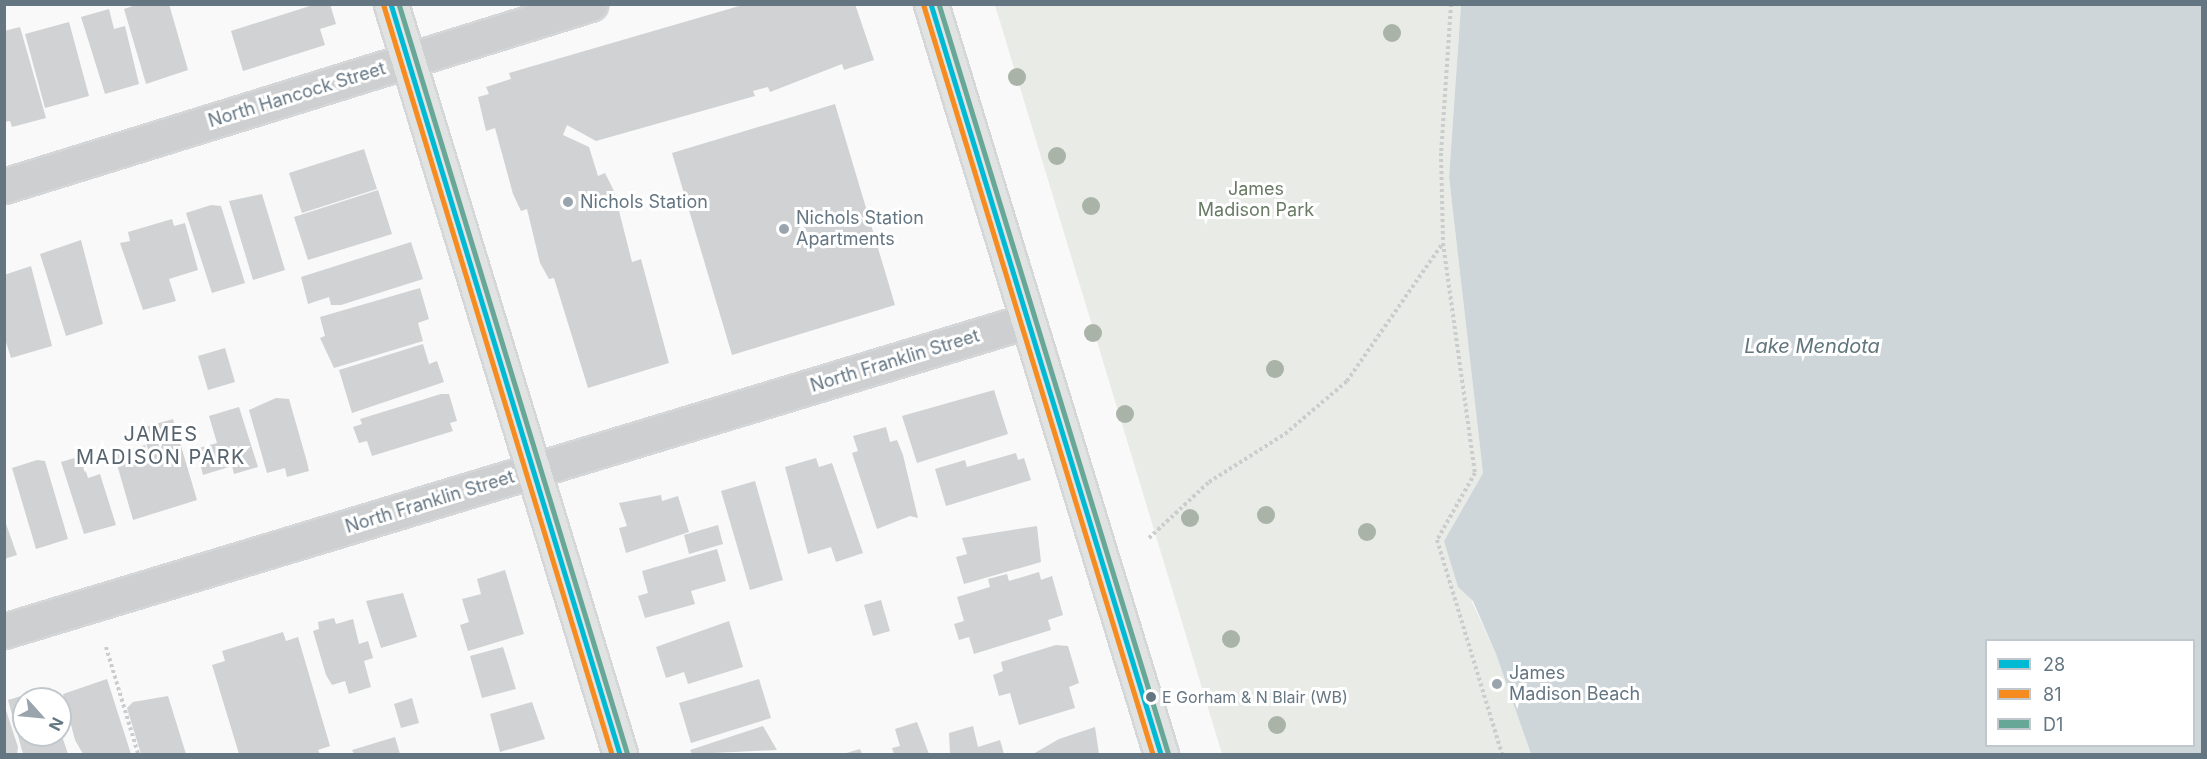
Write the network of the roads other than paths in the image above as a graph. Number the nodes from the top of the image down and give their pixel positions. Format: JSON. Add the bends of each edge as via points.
{"nodes":[{"id":1,"x":391,"y":4,"type":"edge"},
{"id":2,"x":590,"y":4,"type":"edge"},
{"id":3,"x":931,"y":4,"type":"edge"},
{"id":4,"x":406,"y":61,"type":"junction"},
{"id":5,"x":4,"y":186,"type":"edge"},
{"id":6,"x":1027,"y":321,"type":"junction"},
{"id":7,"x":533,"y":470,"type":"junction"},
{"id":8,"x":4,"y":631,"type":"edge"},
{"id":9,"x":620,"y":754,"type":"edge"},
{"id":10,"x":1161,"y":754,"type":"edge"}],
"edges":[{"from":1,"to":4,"type":"main road"},
{"from":2,"to":4,"type":"street","name":"North Hancock Street"},
{"from":3,"to":6,"type":"main road"},
{"from":4,"to":5,"type":"street","name":"North Hancock Street"},
{"from":4,"to":7,"type":"main road"},
{"from":6,"to":7,"type":"street","name":"North Franklin Street"},
{"from":6,"to":10,"type":"main road"},
{"from":7,"to":8,"type":"street","name":"North Franklin Street"},
{"from":7,"to":9,"type":"main road"}]}
